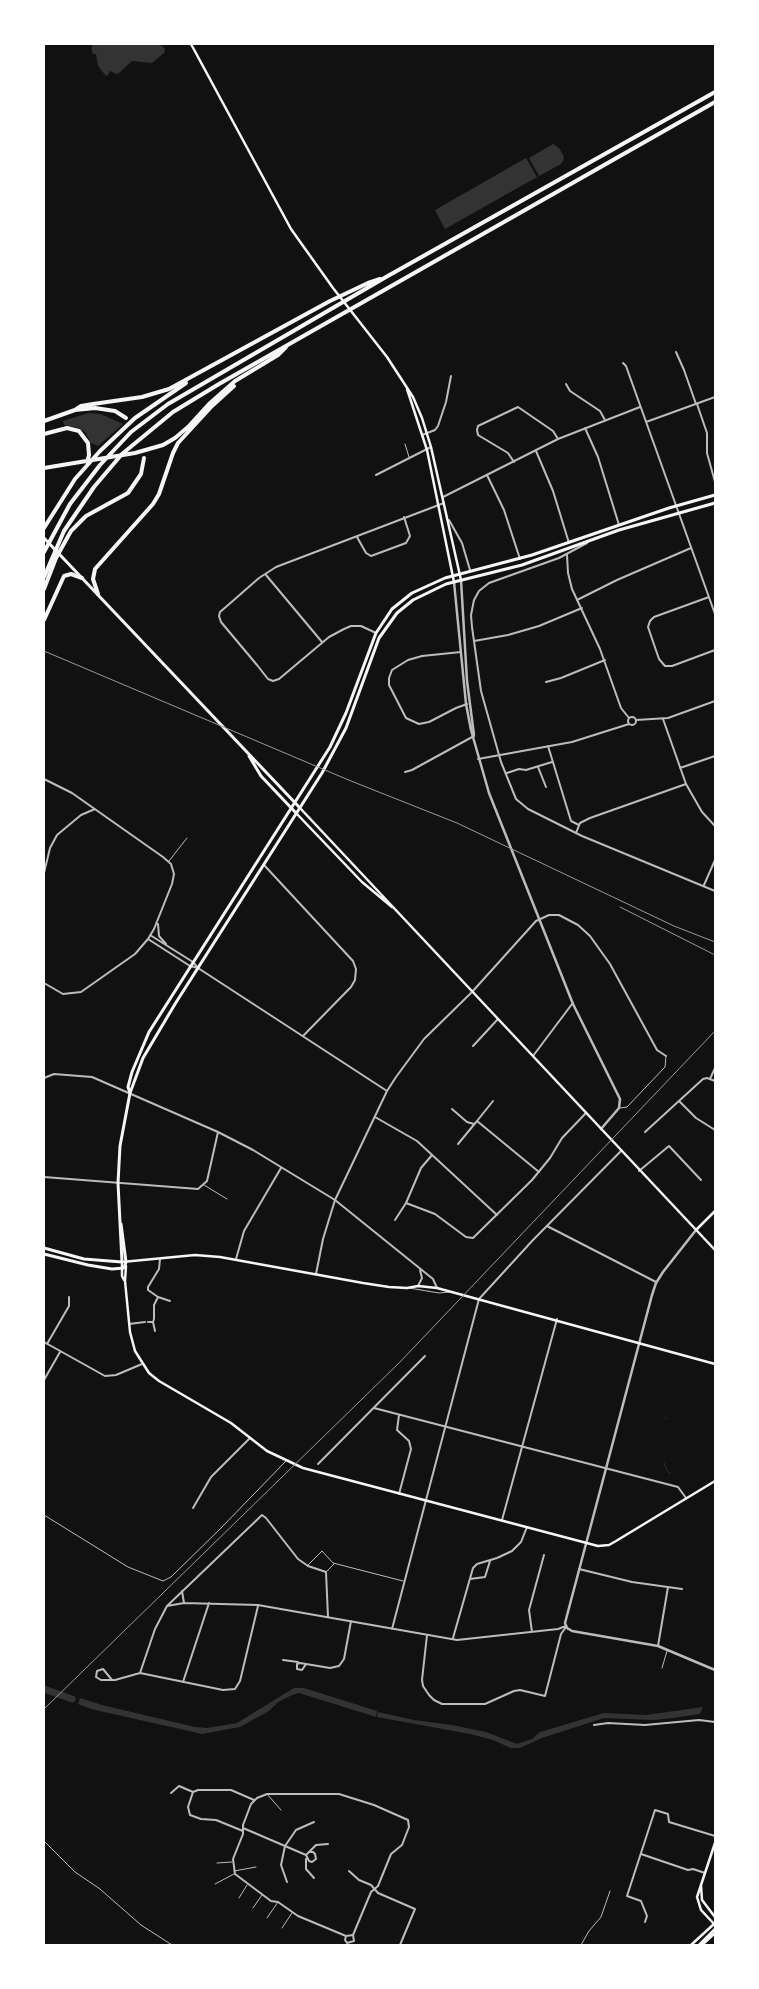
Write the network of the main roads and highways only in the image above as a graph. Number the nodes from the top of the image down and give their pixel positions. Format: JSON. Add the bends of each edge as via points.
{"nodes":[{"id":1,"x":191,"y":44,"type":"edge"},
{"id":2,"x":715,"y":92,"type":"edge"},
{"id":3,"x":715,"y":102,"type":"edge"},
{"id":4,"x":386,"y":278,"type":"junction"},
{"id":5,"x":290,"y":343,"type":"junction"},
{"id":6,"x":233,"y":355,"type":"junction"},
{"id":7,"x":250,"y":371,"type":"junction"},
{"id":8,"x":406,"y":386,"type":"junction"},
{"id":9,"x":75,"y":410,"type":"junction"},
{"id":10,"x":126,"y":418,"type":"dead end"},
{"id":11,"x":44,"y":421,"type":"edge"},
{"id":12,"x":44,"y":434,"type":"edge"},
{"id":13,"x":144,"y":458,"type":"dead end"},
{"id":14,"x":86,"y":466,"type":"junction"},
{"id":15,"x":44,"y":468,"type":"edge"},
{"id":16,"x":715,"y":495,"type":"edge"},
{"id":17,"x":715,"y":502,"type":"edge"},
{"id":18,"x":47,"y":523,"type":"junction"},
{"id":19,"x":44,"y":528,"type":"edge"},
{"id":20,"x":44,"y":532,"type":"edge"},
{"id":21,"x":44,"y":538,"type":"edge"},
{"id":22,"x":44,"y":552,"type":"edge"},
{"id":23,"x":460,"y":573,"type":"junction"},
{"id":24,"x":454,"y":575,"type":"junction"},
{"id":25,"x":44,"y":577,"type":"edge"},
{"id":26,"x":82,"y":578,"type":"junction"},
{"id":27,"x":461,"y":580,"type":"junction"},
{"id":28,"x":454,"y":582,"type":"junction"},
{"id":29,"x":44,"y":589,"type":"edge"},
{"id":30,"x":98,"y":594,"type":"junction"},
{"id":31,"x":44,"y":620,"type":"edge"},
{"id":32,"x":249,"y":755,"type":"junction"},
{"id":33,"x":295,"y":803,"type":"junction"},
{"id":34,"x":292,"y":808,"type":"junction"},
{"id":35,"x":300,"y":808,"type":"junction"},
{"id":36,"x":296,"y":814,"type":"junction"},
{"id":37,"x":393,"y":908,"type":"junction"},
{"id":38,"x":130,"y":1093,"type":"junction"},
{"id":39,"x":715,"y":1211,"type":"edge"},
{"id":40,"x":120,"y":1221,"type":"junction"},
{"id":41,"x":696,"y":1230,"type":"junction"},
{"id":42,"x":44,"y":1248,"type":"edge"},
{"id":43,"x":715,"y":1250,"type":"edge"},
{"id":44,"x":44,"y":1254,"type":"edge"},
{"id":45,"x":122,"y":1262,"type":"junction"},
{"id":46,"x":126,"y":1264,"type":"junction"},
{"id":47,"x":122,"y":1269,"type":"junction"},
{"id":48,"x":125,"y":1281,"type":"junction"},
{"id":49,"x":715,"y":1364,"type":"edge"},
{"id":50,"x":715,"y":1482,"type":"edge"},
{"id":51,"x":715,"y":1843,"type":"edge"},
{"id":52,"x":701,"y":1883,"type":"junction"},
{"id":53,"x":715,"y":1917,"type":"edge"},
{"id":54,"x":715,"y":1924,"type":"edge"},
{"id":55,"x":715,"y":1931,"type":"edge"},
{"id":56,"x":691,"y":1945,"type":"edge"},
{"id":57,"x":700,"y":1945,"type":"edge"}],
"edges":[{"from":1,"to":8,"type":"main road","via":[[291,229],[388,357]]},
{"from":2,"to":4,"type":"highway"},
{"from":3,"to":5,"type":"highway"},
{"from":4,"to":6,"type":"highway","via":[[330,301]]},
{"from":4,"to":22,"type":"highway","via":[[189,391],[131,432],[84,484]]},
{"from":5,"to":7,"type":"highway","via":[[278,355]]},
{"from":5,"to":25,"type":"highway","via":[[194,399],[155,425],[122,454],[77,510]]},
{"from":6,"to":9,"type":"highway","via":[[156,394],[81,406]]},
{"from":6,"to":14,"type":"highway","via":[[151,406],[118,433]]},
{"from":7,"to":15,"type":"highway","via":[[175,438],[150,450]]},
{"from":7,"to":30,"type":"highway","via":[[178,443],[153,504],[96,569],[92,579]]},
{"from":8,"to":23,"type":"main road","via":[[416,402],[427,433]]},
{"from":8,"to":24,"type":"main road","via":[[426,450]]},
{"from":9,"to":10,"type":"highway","via":[[104,408]]},
{"from":9,"to":11,"type":"highway"},
{"from":12,"to":14,"type":"highway","via":[[67,428],[79,431],[90,449]]},
{"from":13,"to":29,"type":"highway","via":[[141,474],[128,493],[86,516],[71,531],[61,546]]},
{"from":14,"to":18,"type":"highway"},
{"from":16,"to":23,"type":"main road","via":[[520,559]]},
{"from":17,"to":27,"type":"main road","via":[[522,565]]},
{"from":18,"to":19,"type":"highway"},
{"from":18,"to":20,"type":"highway"},
{"from":21,"to":26,"type":"main road"},
{"from":23,"to":24,"type":"main road"},
{"from":23,"to":27,"type":"main road"},
{"from":24,"to":28,"type":"main road"},
{"from":24,"to":33,"type":"main road","via":[[420,588],[386,616],[376,633],[338,731]]},
{"from":26,"to":30,"type":"main road"},
{"from":26,"to":31,"type":"highway","via":[[71,574],[64,576]]},
{"from":27,"to":28,"type":"main road"},
{"from":28,"to":35,"type":"main road","via":[[413,600],[384,630],[341,739]]},
{"from":30,"to":32,"type":"main road"},
{"from":32,"to":33,"type":"main road"},
{"from":32,"to":34,"type":"main road","via":[[261,776]]},
{"from":33,"to":34,"type":"main road"},
{"from":33,"to":35,"type":"main road"},
{"from":34,"to":36,"type":"main road"},
{"from":34,"to":38,"type":"main road","via":[[144,1043],[129,1083]]},
{"from":35,"to":36,"type":"main road"},
{"from":35,"to":37,"type":"main road"},
{"from":36,"to":37,"type":"main road","via":[[354,875]]},
{"from":36,"to":38,"type":"main road","via":[[149,1045]]},
{"from":37,"to":41,"type":"main road"},
{"from":38,"to":40,"type":"main road","via":[[120,1146]]},
{"from":39,"to":41,"type":"main road"},
{"from":40,"to":45,"type":"main road"},
{"from":40,"to":46,"type":"main road"},
{"from":41,"to":43,"type":"main road"},
{"from":42,"to":45,"type":"main road","via":[[84,1259]]},
{"from":44,"to":47,"type":"main road","via":[[88,1266]]},
{"from":45,"to":46,"type":"main road"},
{"from":45,"to":47,"type":"main road"},
{"from":46,"to":47,"type":"main road"},
{"from":46,"to":48,"type":"main road"},
{"from":46,"to":49,"type":"main road","via":[[202,1255],[363,1283],[437,1288]]},
{"from":47,"to":48,"type":"main road"},
{"from":48,"to":50,"type":"main road","via":[[133,1346],[143,1364],[159,1381],[225,1419],[267,1451],[317,1473],[598,1546],[609,1544]]},
{"from":51,"to":52,"type":"main road"},
{"from":52,"to":53,"type":"main road","via":[[702,1900]]},
{"from":52,"to":54,"type":"main road","via":[[697,1902]]},
{"from":54,"to":56,"type":"main road"},
{"from":55,"to":57,"type":"main road"}]}
